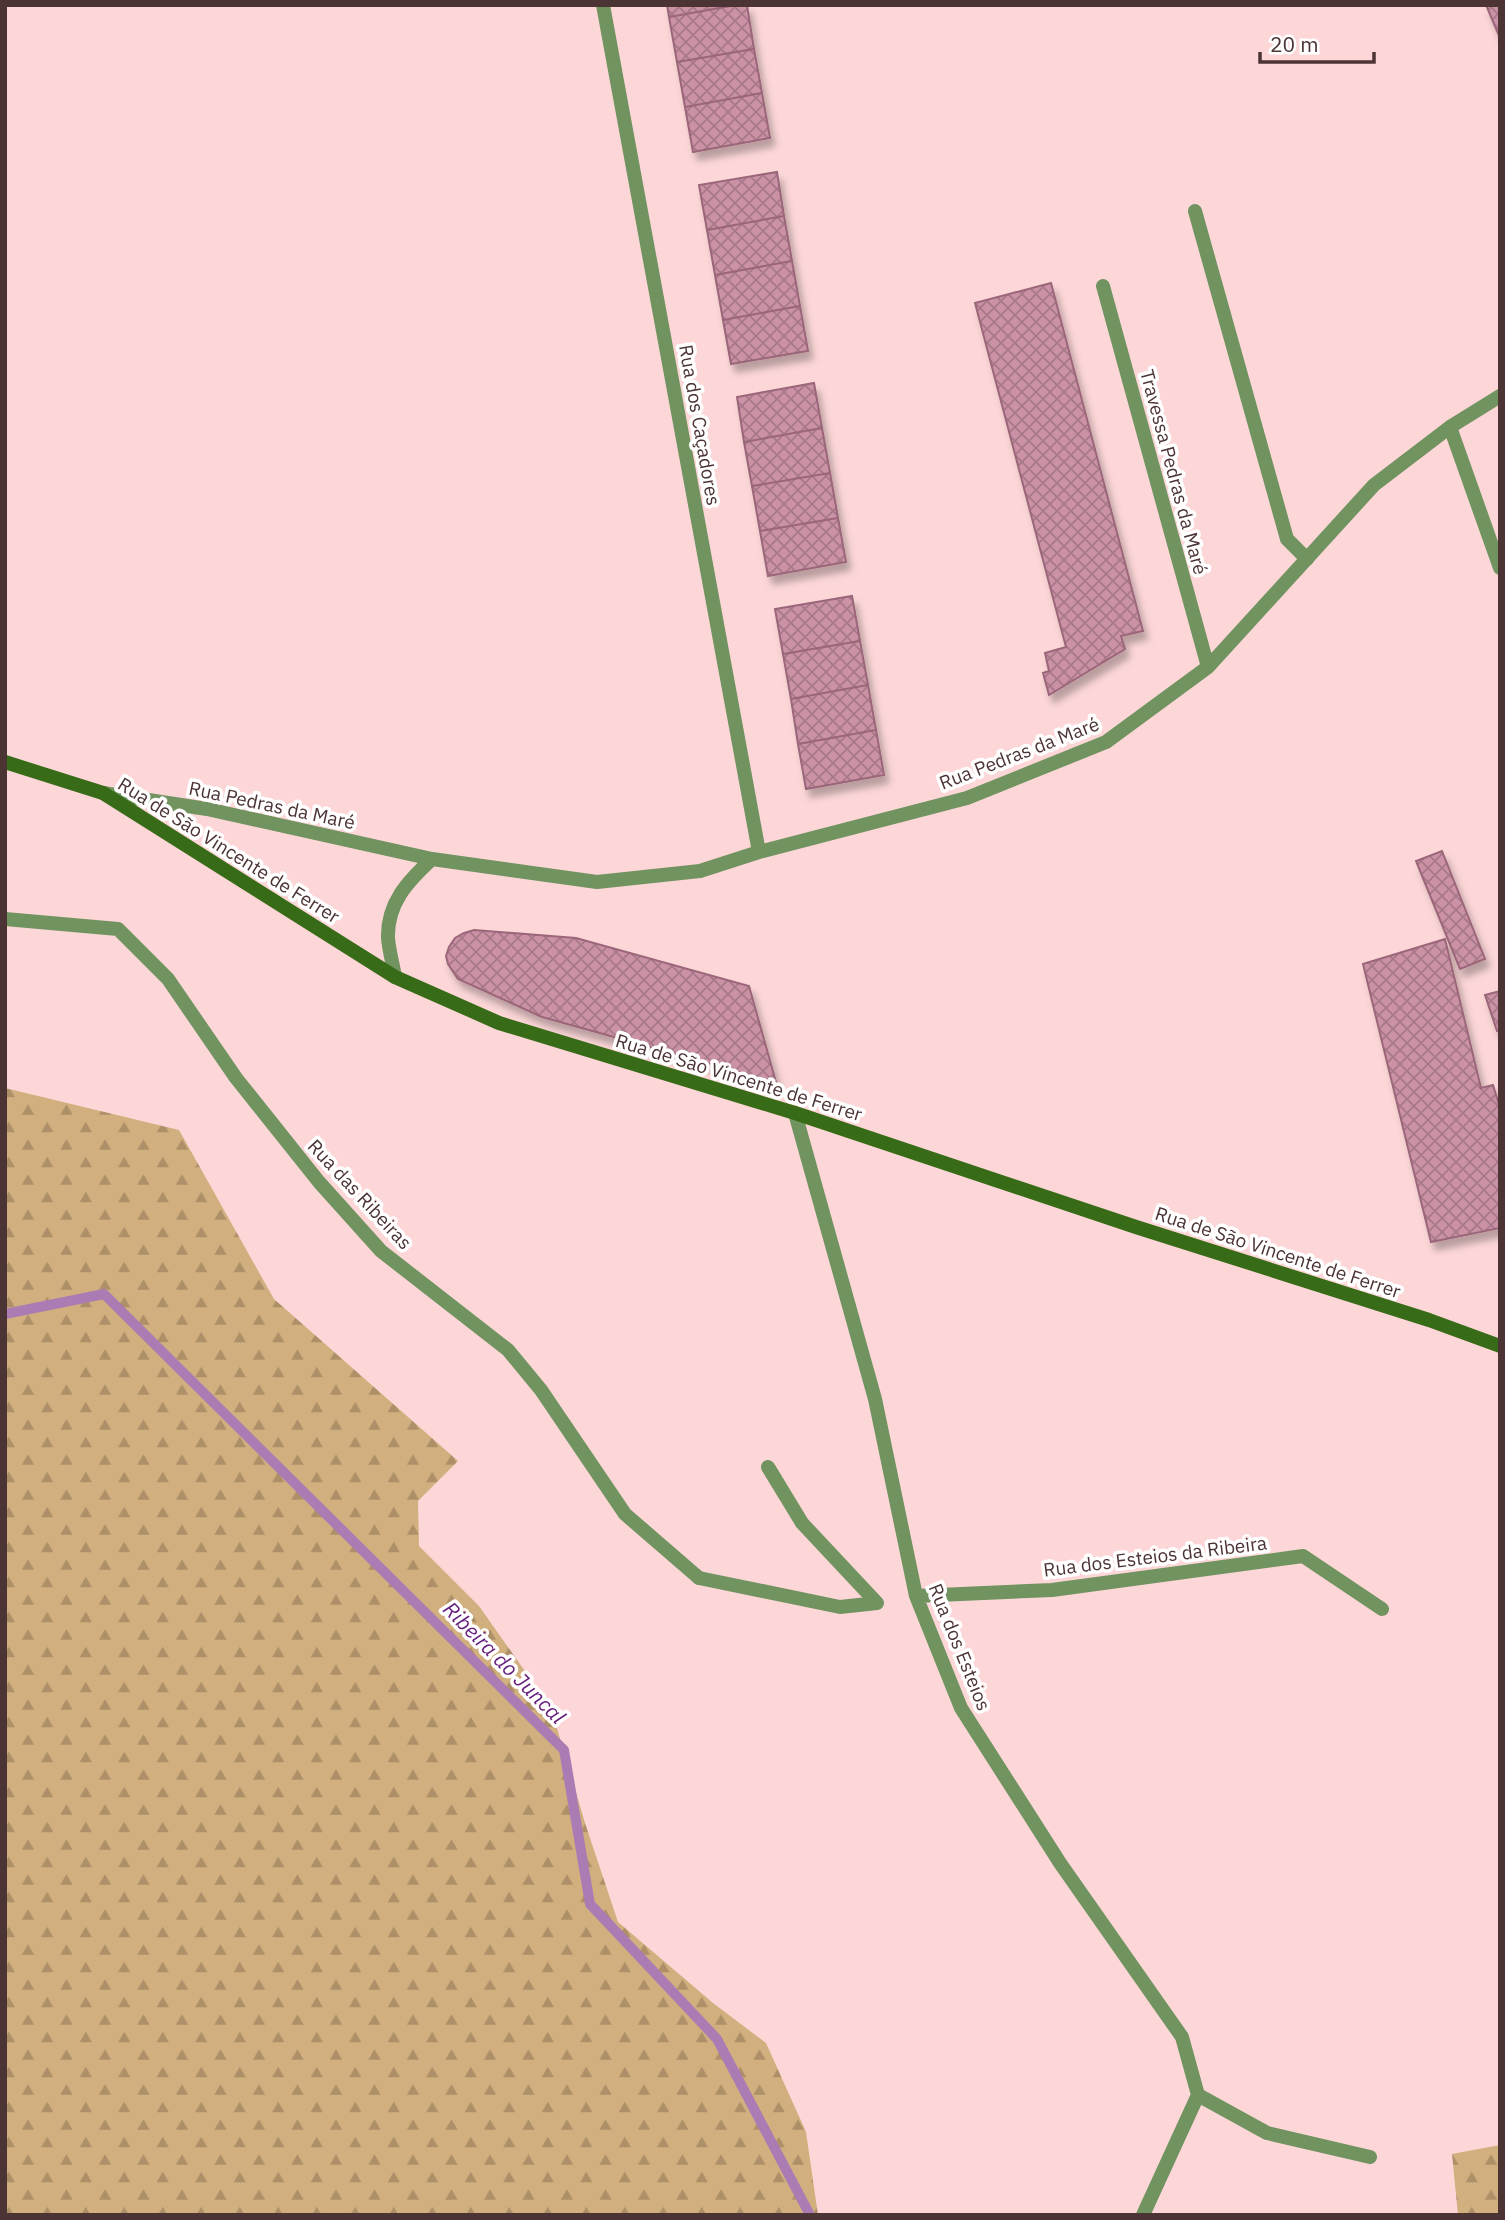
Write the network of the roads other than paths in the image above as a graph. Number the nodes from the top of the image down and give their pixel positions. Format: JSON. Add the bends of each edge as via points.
{"nodes":[{"id":1,"x":603,"y":5,"type":"edge"},
{"id":2,"x":1195,"y":211,"type":"dead end"},
{"id":3,"x":1103,"y":286,"type":"dead end"},
{"id":4,"x":1500,"y":396,"type":"edge"},
{"id":5,"x":1450,"y":427,"type":"junction"},
{"id":6,"x":1307,"y":559,"type":"junction"},
{"id":7,"x":1500,"y":568,"type":"edge"},
{"id":8,"x":1208,"y":667,"type":"junction"},
{"id":9,"x":5,"y":762,"type":"edge"},
{"id":10,"x":103,"y":793,"type":"junction"},
{"id":11,"x":759,"y":852,"type":"junction"},
{"id":12,"x":432,"y":859,"type":"junction"},
{"id":13,"x":5,"y":919,"type":"edge"},
{"id":14,"x":395,"y":977,"type":"junction"},
{"id":15,"x":795,"y":1113,"type":"junction"},
{"id":16,"x":1500,"y":1346,"type":"edge"},
{"id":17,"x":768,"y":1467,"type":"dead end"},
{"id":18,"x":916,"y":1596,"type":"junction"},
{"id":19,"x":1382,"y":1609,"type":"dead end"},
{"id":20,"x":1198,"y":2095,"type":"junction"},
{"id":21,"x":1370,"y":2158,"type":"dead end"},
{"id":22,"x":1143,"y":2215,"type":"edge"}],
"edges":[{"from":1,"to":11,"type":"street","name":"Rua dos Caçadores"},
{"from":2,"to":6,"type":"street","via":[[1287,539]]},
{"from":3,"to":8,"type":"street","name":"Travessa Pedras da Maré"},
{"from":4,"to":5,"type":"street","name":"Rua Pedras da Maré"},
{"from":5,"to":6,"type":"street","name":"Rua Pedras da Maré","via":[[1374,485]]},
{"from":5,"to":7,"type":"street"},
{"from":6,"to":8,"type":"street","name":"Rua Pedras da Maré"},
{"from":8,"to":11,"type":"street","name":"Rua Pedras da Maré","via":[[1106,742],[967,798]]},
{"from":9,"to":10,"type":"street","name":"Rua de São Vincente de Ferrer"},
{"from":10,"to":12,"type":"street","name":"Rua Pedras da Maré","via":[[206,809]]},
{"from":10,"to":14,"type":"street","name":"Rua de São Vincente de Ferrer"},
{"from":11,"to":12,"type":"street","name":"Rua Pedras da Maré","via":[[700,871],[597,882]]},
{"from":12,"to":14,"type":"street","via":[[394,904],[388,938]]},
{"from":13,"to":17,"type":"street","name":"Rua das Ribeiras","via":[[118,929],[169,979],[236,1078],[319,1182],[381,1251],[508,1350],[541,1390],[625,1514],[699,1578],[840,1607],[877,1603],[802,1523]]},
{"from":14,"to":15,"type":"street","name":"Rua de São Vincente de Ferrer","via":[[499,1023]]},
{"from":15,"to":16,"type":"street","name":"Rua de São Vincente de Ferrer"},
{"from":15,"to":18,"type":"street","name":"Rua dos Esteios","via":[[875,1399]]},
{"from":18,"to":19,"type":"street","name":"Rua dos Esteios da Ribeira","via":[[1052,1590],[1303,1556]]},
{"from":18,"to":20,"type":"street","name":"Rua dos Esteios","via":[[961,1708],[1060,1863],[1182,2037]]},
{"from":20,"to":21,"type":"street","via":[[1267,2133]]},
{"from":20,"to":22,"type":"street"}]}
